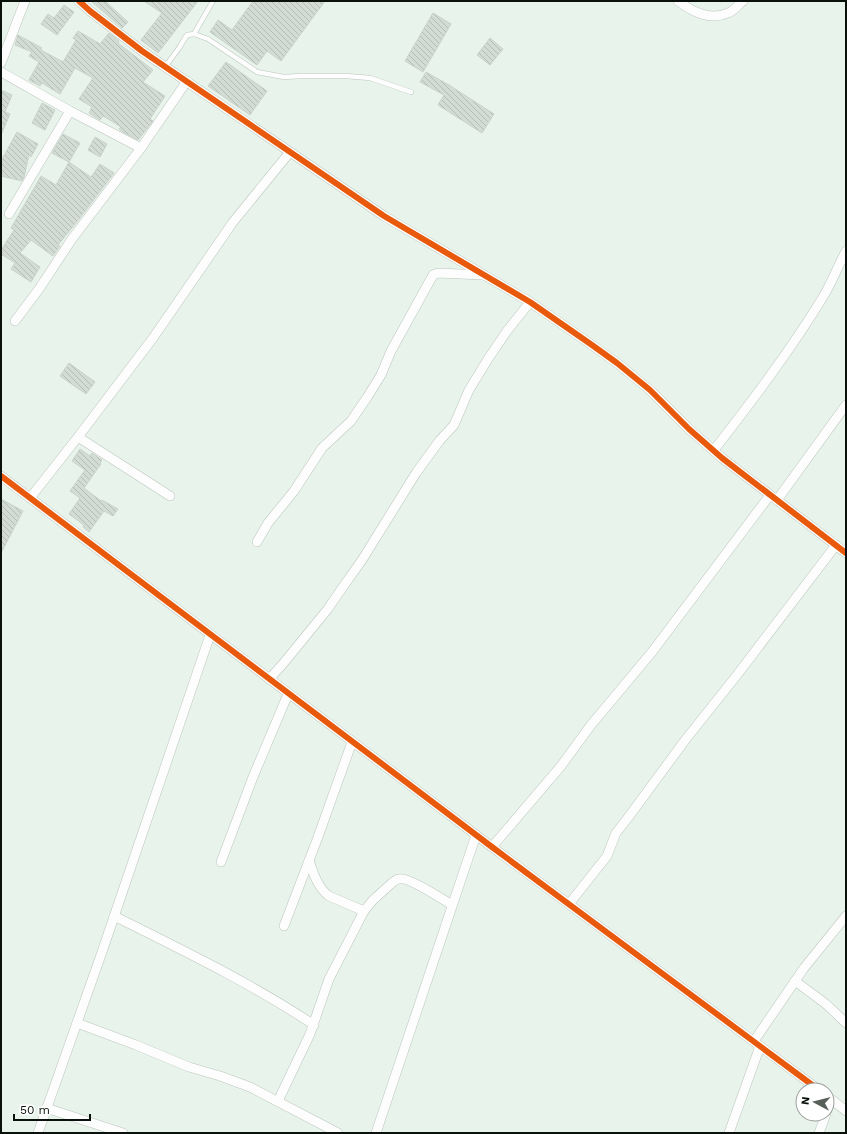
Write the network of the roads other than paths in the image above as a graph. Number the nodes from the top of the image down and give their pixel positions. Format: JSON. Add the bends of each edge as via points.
{"nodes":[{"id":1,"x":25,"y":1,"type":"edge"},
{"id":2,"x":79,"y":1,"type":"edge"},
{"id":3,"x":214,"y":1,"type":"edge"},
{"id":4,"x":678,"y":1,"type":"edge"},
{"id":5,"x":743,"y":1,"type":"edge"},
{"id":6,"x":194,"y":34,"type":"junction"},
{"id":7,"x":1,"y":62,"type":"edge"},
{"id":8,"x":166,"y":67,"type":"junction"},
{"id":9,"x":1,"y":72,"type":"edge"},
{"id":10,"x":186,"y":81,"type":"junction"},
{"id":11,"x":411,"y":92,"type":"dead end"},
{"id":12,"x":70,"y":111,"type":"junction"},
{"id":13,"x":141,"y":148,"type":"junction"},
{"id":14,"x":290,"y":152,"type":"junction"},
{"id":15,"x":10,"y":214,"type":"dead end"},
{"id":16,"x":845,"y":254,"type":"edge"},
{"id":17,"x":485,"y":275,"type":"junction"},
{"id":18,"x":530,"y":302,"type":"junction"},
{"id":19,"x":15,"y":321,"type":"dead end"},
{"id":20,"x":846,"y":405,"type":"edge"},
{"id":21,"x":78,"y":437,"type":"junction"},
{"id":22,"x":714,"y":450,"type":"junction"},
{"id":23,"x":1,"y":476,"type":"edge"},
{"id":24,"x":170,"y":496,"type":"dead end"},
{"id":25,"x":773,"y":497,"type":"junction"},
{"id":26,"x":30,"y":498,"type":"junction"},
{"id":27,"x":257,"y":542,"type":"dead end"},
{"id":28,"x":836,"y":545,"type":"junction"},
{"id":29,"x":846,"y":552,"type":"edge"},
{"id":30,"x":210,"y":635,"type":"junction"},
{"id":31,"x":269,"y":679,"type":"junction"},
{"id":32,"x":288,"y":694,"type":"junction"},
{"id":33,"x":352,"y":742,"type":"junction"},
{"id":34,"x":476,"y":835,"type":"junction"},
{"id":35,"x":492,"y":848,"type":"junction"},
{"id":36,"x":309,"y":860,"type":"junction"},
{"id":37,"x":221,"y":862,"type":"dead end"},
{"id":38,"x":452,"y":904,"type":"junction"},
{"id":39,"x":569,"y":904,"type":"junction"},
{"id":40,"x":364,"y":911,"type":"junction"},
{"id":41,"x":114,"y":916,"type":"junction"},
{"id":42,"x":846,"y":916,"type":"edge"},
{"id":43,"x":284,"y":926,"type":"dead end"},
{"id":44,"x":795,"y":981,"type":"junction"},
{"id":45,"x":77,"y":1023,"type":"junction"},
{"id":46,"x":846,"y":1023,"type":"edge"},
{"id":47,"x":314,"y":1026,"type":"junction"},
{"id":48,"x":757,"y":1044,"type":"junction"},
{"id":49,"x":807,"y":1082,"type":"edge"},
{"id":50,"x":278,"y":1101,"type":"junction"},
{"id":51,"x":835,"y":1103,"type":"edge"},
{"id":52,"x":46,"y":1108,"type":"junction"},
{"id":53,"x":846,"y":1111,"type":"edge"},
{"id":54,"x":823,"y":1122,"type":"edge"},
{"id":55,"x":38,"y":1133,"type":"edge"},
{"id":56,"x":123,"y":1133,"type":"edge"},
{"id":57,"x":338,"y":1133,"type":"edge"},
{"id":58,"x":376,"y":1133,"type":"edge"},
{"id":59,"x":729,"y":1133,"type":"edge"},
{"id":60,"x":819,"y":1133,"type":"edge"}],
"edges":[{"from":1,"to":7,"type":"street"},
{"from":2,"to":8,"type":"street"},
{"from":3,"to":6,"type":"lane"},
{"from":4,"to":5,"type":"street","via":[[698,14],[715,16],[728,14]]},
{"from":6,"to":8,"type":"lane","via":[[187,35]]},
{"from":6,"to":11,"type":"lane","via":[[208,39],[257,72],[284,77],[370,78]]},
{"from":8,"to":10,"type":"street"},
{"from":9,"to":12,"type":"street"},
{"from":10,"to":13,"type":"street"},
{"from":10,"to":14,"type":"street"},
{"from":12,"to":13,"type":"street"},
{"from":12,"to":15,"type":"street"},
{"from":13,"to":19,"type":"street","via":[[72,239]]},
{"from":14,"to":17,"type":"street","via":[[384,216]]},
{"from":14,"to":21,"type":"street","via":[[233,222],[153,338]]},
{"from":16,"to":22,"type":"street","via":[[806,323],[760,391]]},
{"from":17,"to":18,"type":"street"},
{"from":17,"to":27,"type":"street","via":[[434,275],[391,351],[381,375],[351,421],[322,448]]},
{"from":18,"to":22,"type":"street","via":[[628,372]]},
{"from":18,"to":31,"type":"street","via":[[488,359],[469,390],[454,425],[416,473],[362,560],[322,616]]},
{"from":20,"to":25,"type":"street"},
{"from":21,"to":24,"type":"street"},
{"from":21,"to":26,"type":"street"},
{"from":22,"to":25,"type":"street"},
{"from":23,"to":26,"type":"street"},
{"from":25,"to":28,"type":"street"},
{"from":25,"to":35,"type":"street","via":[[652,652],[591,725],[555,774]]},
{"from":26,"to":30,"type":"street"},
{"from":28,"to":29,"type":"street"},
{"from":28,"to":39,"type":"street","via":[[616,833],[607,856]]},
{"from":30,"to":31,"type":"street"},
{"from":30,"to":41,"type":"street"},
{"from":31,"to":32,"type":"street"},
{"from":32,"to":33,"type":"street"},
{"from":32,"to":37,"type":"street","via":[[262,752]]},
{"from":33,"to":34,"type":"street"},
{"from":33,"to":36,"type":"street"},
{"from":34,"to":35,"type":"street"},
{"from":34,"to":38,"type":"street"},
{"from":35,"to":39,"type":"street"},
{"from":36,"to":40,"type":"street","via":[[325,893]]},
{"from":36,"to":43,"type":"street"},
{"from":38,"to":40,"type":"street","via":[[401,878],[372,900]]},
{"from":38,"to":58,"type":"street"},
{"from":39,"to":48,"type":"street"},
{"from":40,"to":47,"type":"street","via":[[329,979]]},
{"from":41,"to":45,"type":"street"},
{"from":41,"to":47,"type":"street","via":[[291,1010]]},
{"from":42,"to":44,"type":"street"},
{"from":44,"to":46,"type":"street"},
{"from":44,"to":48,"type":"street"},
{"from":45,"to":50,"type":"street","via":[[189,1067],[250,1087]]},
{"from":45,"to":52,"type":"street"},
{"from":47,"to":50,"type":"street"},
{"from":48,"to":49,"type":"street"},
{"from":48,"to":59,"type":"street"},
{"from":50,"to":57,"type":"street"},
{"from":51,"to":53,"type":"street"},
{"from":52,"to":55,"type":"street"},
{"from":52,"to":56,"type":"street"},
{"from":54,"to":60,"type":"street"}]}
